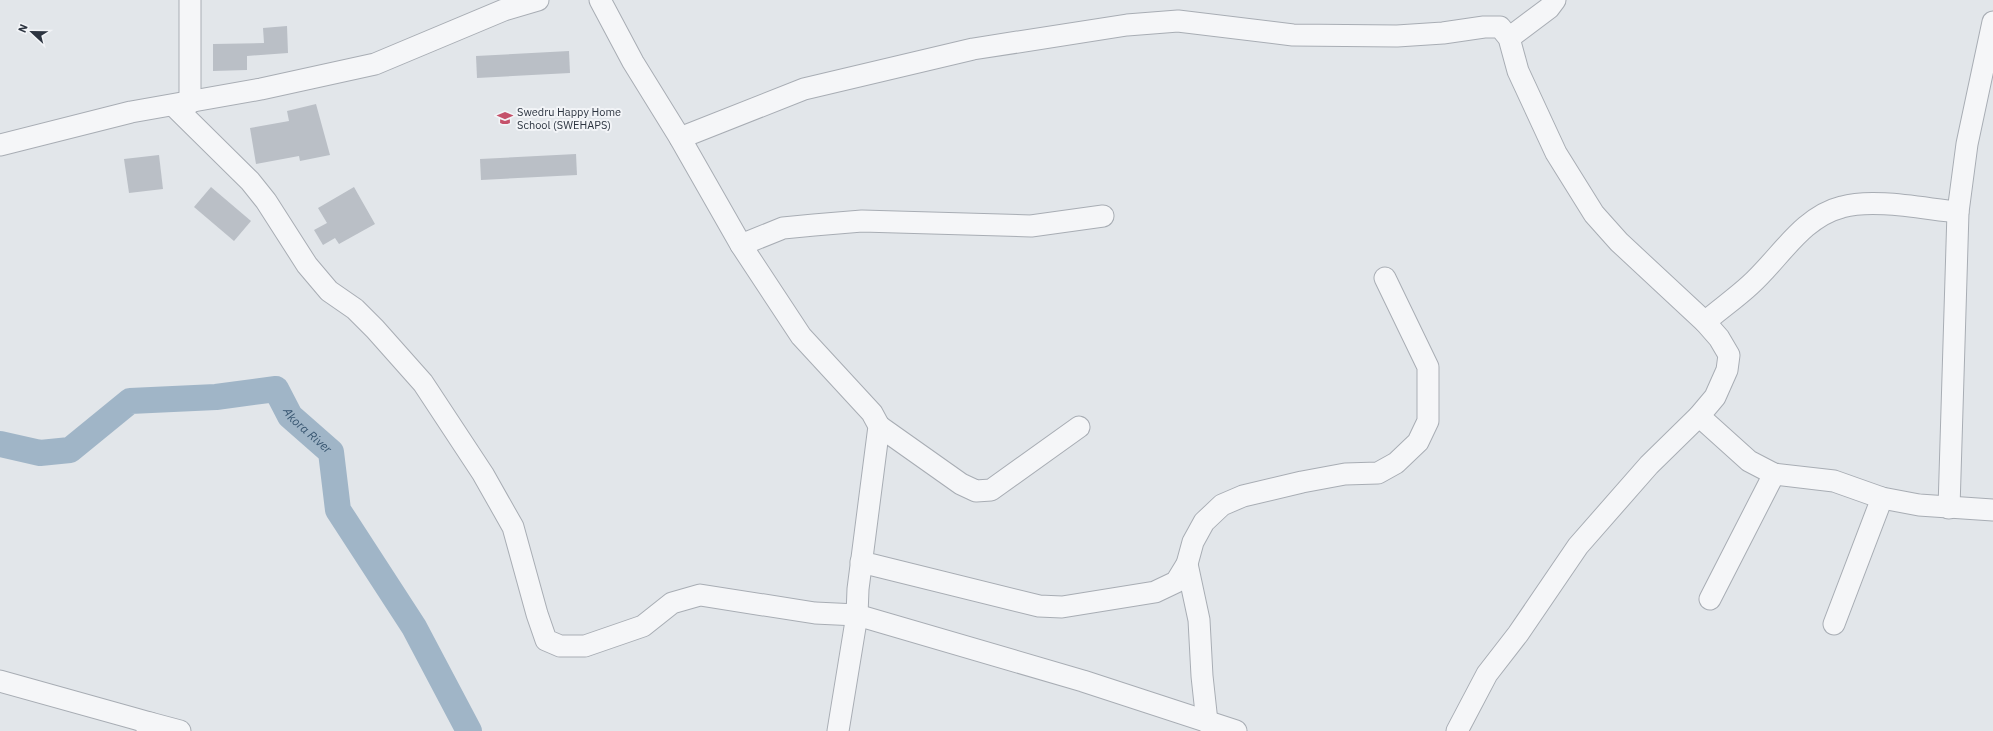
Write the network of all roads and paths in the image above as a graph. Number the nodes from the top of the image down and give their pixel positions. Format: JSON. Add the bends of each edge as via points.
{"nodes":[{"id":1,"x":190,"y":0,"type":"edge"},
{"id":2,"x":538,"y":0,"type":"edge"},
{"id":3,"x":600,"y":0,"type":"edge"},
{"id":4,"x":1555,"y":0,"type":"edge"},
{"id":5,"x":1993,"y":22,"type":"edge"},
{"id":6,"x":1509,"y":38,"type":"junction"},
{"id":7,"x":182,"y":104,"type":"junction"},
{"id":8,"x":680,"y":138,"type":"junction"},
{"id":9,"x":0,"y":145,"type":"edge"},
{"id":10,"x":1958,"y":212,"type":"junction"},
{"id":11,"x":1103,"y":216,"type":"dead end"},
{"id":12,"x":741,"y":245,"type":"junction"},
{"id":13,"x":1385,"y":278,"type":"dead end"},
{"id":14,"x":1705,"y":322,"type":"junction"},
{"id":15,"x":1699,"y":416,"type":"junction"},
{"id":16,"x":880,"y":426,"type":"junction"},
{"id":17,"x":1079,"y":427,"type":"dead end"},
{"id":18,"x":1774,"y":474,"type":"junction"},
{"id":19,"x":1882,"y":498,"type":"junction"},
{"id":20,"x":1950,"y":508,"type":"junction"},
{"id":21,"x":1993,"y":510,"type":"edge"},
{"id":22,"x":861,"y":562,"type":"junction"},
{"id":23,"x":1187,"y":564,"type":"junction"},
{"id":24,"x":1710,"y":599,"type":"dead end"},
{"id":25,"x":857,"y":615,"type":"junction"},
{"id":26,"x":1834,"y":624,"type":"dead end"},
{"id":27,"x":0,"y":681,"type":"edge"},
{"id":28,"x":1207,"y":722,"type":"junction"},
{"id":29,"x":148,"y":727,"type":"edge"},
{"id":30,"x":180,"y":731,"type":"edge"},
{"id":31,"x":838,"y":731,"type":"edge"},
{"id":32,"x":1236,"y":731,"type":"edge"},
{"id":33,"x":1457,"y":731,"type":"edge"}],
"edges":[{"from":1,"to":7,"type":"street"},
{"from":2,"to":7,"type":"street","via":[[504,10],[375,64]]},
{"from":3,"to":8,"type":"street","via":[[633,62]]},
{"from":4,"to":6,"type":"street","via":[[1549,8]]},
{"from":5,"to":10,"type":"street","via":[[1967,144]]},
{"from":6,"to":8,"type":"street","via":[[1500,27],[1397,36],[1293,36],[1178,21],[1126,25],[973,49],[804,89]]},
{"from":6,"to":14,"type":"street","via":[[1518,71],[1556,153],[1594,214],[1619,242]]},
{"from":7,"to":9,"type":"street","via":[[131,112]]},
{"from":7,"to":25,"type":"street","via":[[266,201],[307,266],[329,291],[355,309],[375,329],[423,383],[483,474],[513,527],[546,640],[560,646],[585,646],[643,626],[672,603],[700,595],[815,613]]},
{"from":8,"to":12,"type":"street"},
{"from":10,"to":14,"type":"street","via":[[1874,204],[1843,206],[1824,213],[1801,230],[1776,260],[1750,285]]},
{"from":10,"to":20,"type":"street"},
{"from":11,"to":12,"type":"street","via":[[1031,226],[862,222],[814,224],[783,228]]},
{"from":12,"to":16,"type":"street","via":[[801,336],[872,413]]},
{"from":13,"to":23,"type":"street","via":[[1428,366],[1428,422],[1418,442],[1396,463],[1378,473],[1345,474],[1302,482],[1243,496],[1222,505],[1204,522],[1193,542]]},
{"from":14,"to":15,"type":"street","via":[[1719,338],[1729,356],[1727,370],[1715,397]]},
{"from":15,"to":18,"type":"street","via":[[1749,461]]},
{"from":15,"to":33,"type":"street","via":[[1649,465],[1578,546],[1518,634],[1487,674]]},
{"from":16,"to":17,"type":"street","via":[[961,484],[976,491],[990,490]]},
{"from":16,"to":22,"type":"street"},
{"from":18,"to":19,"type":"street","via":[[1834,481]]},
{"from":18,"to":24,"type":"street"},
{"from":19,"to":20,"type":"street"},
{"from":19,"to":26,"type":"street"},
{"from":20,"to":21,"type":"street"},
{"from":22,"to":23,"type":"street","via":[[1039,606],[1062,607],[1155,592],[1176,582]]},
{"from":22,"to":25,"type":"street"},
{"from":23,"to":28,"type":"street","via":[[1198,620]]},
{"from":25,"to":28,"type":"street","via":[[1083,681]]},
{"from":25,"to":31,"type":"street"},
{"from":27,"to":29,"type":"street"},
{"from":28,"to":32,"type":"street"},
{"from":29,"to":30,"type":"street"}]}
